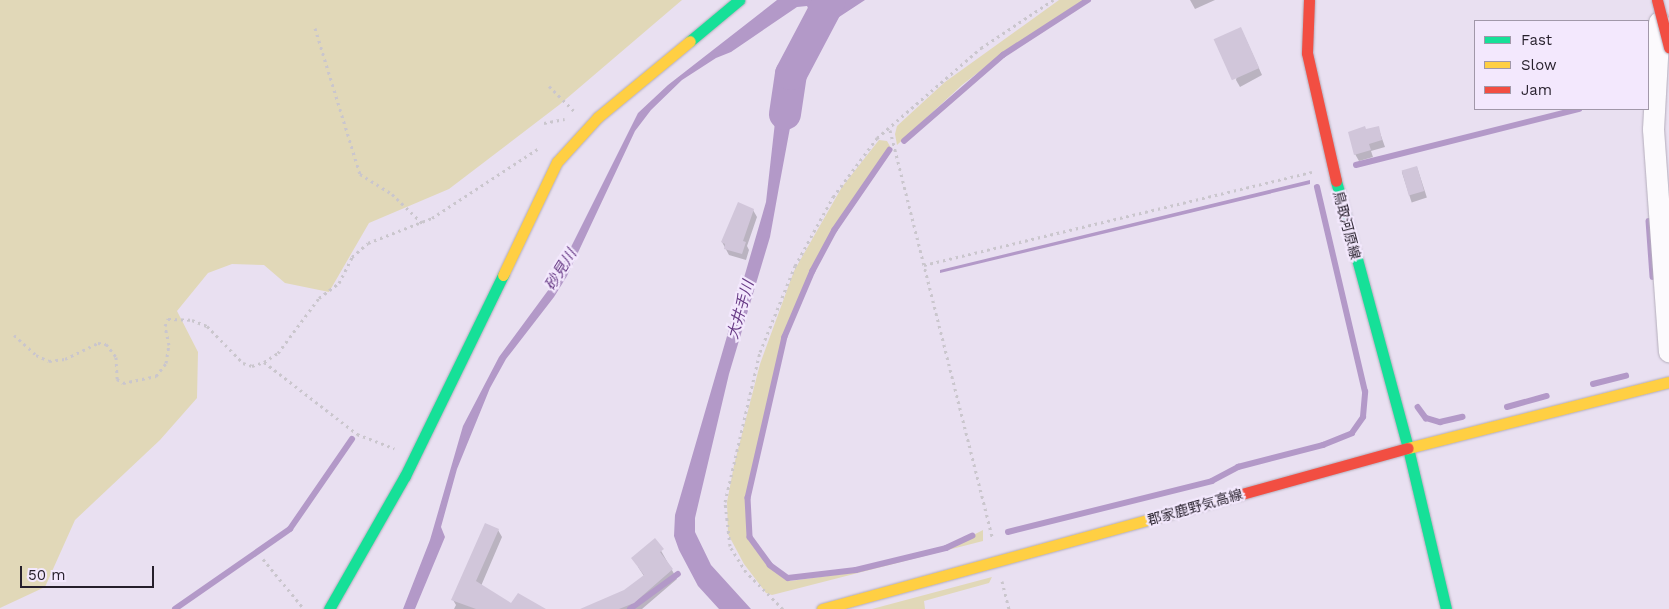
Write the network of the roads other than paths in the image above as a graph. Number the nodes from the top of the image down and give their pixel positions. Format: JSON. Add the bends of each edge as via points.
{"nodes":[{"id":1,"x":739,"y":0,"type":"edge"},
{"id":2,"x":1309,"y":0,"type":"edge"},
{"id":3,"x":1657,"y":0,"type":"edge"},
{"id":4,"x":1662,"y":0,"type":"edge"},
{"id":5,"x":1669,"y":46,"type":"edge"},
{"id":6,"x":1669,"y":351,"type":"edge"},
{"id":7,"x":1669,"y":382,"type":"edge"},
{"id":8,"x":1408,"y":448,"type":"junction"},
{"id":9,"x":329,"y":609,"type":"edge"},
{"id":10,"x":822,"y":609,"type":"edge"},
{"id":11,"x":1446,"y":609,"type":"edge"}],
"edges":[{"from":1,"to":9,"type":"main road","via":[[598,117],[557,162],[415,456]]},
{"from":2,"to":8,"type":"main road","name":"鳥取河原線","via":[[1307,53],[1332,167]]},
{"from":3,"to":5,"type":"main road","bridge":true},
{"from":4,"to":6,"type":"street","via":[[1656,45],[1653,129]]},
{"from":7,"to":8,"type":"main road","name":"郡家鹿野気高線"},
{"from":8,"to":10,"type":"main road","name":"郡家鹿野気高線"},
{"from":8,"to":11,"type":"main road"}]}
